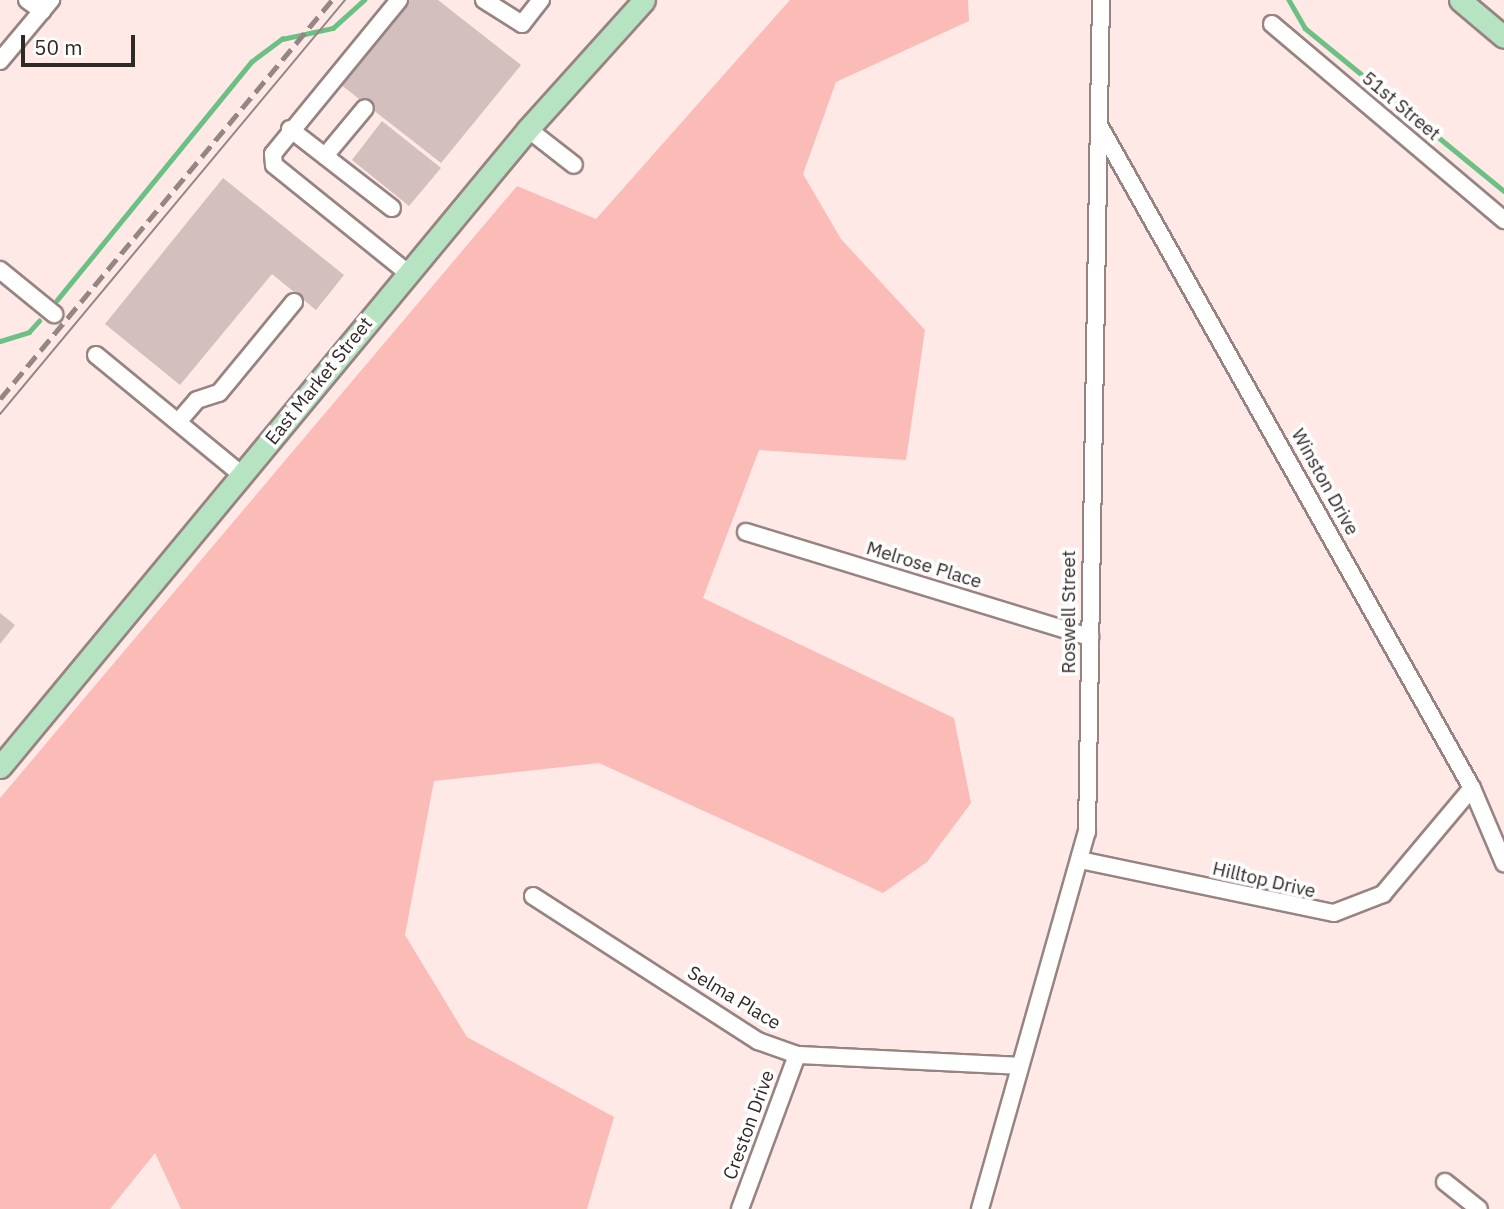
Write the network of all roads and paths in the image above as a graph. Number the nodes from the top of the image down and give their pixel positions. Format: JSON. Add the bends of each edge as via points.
{"nodes":[{"id":1,"x":27,"y":0,"type":"edge"},
{"id":2,"x":399,"y":0,"type":"edge"},
{"id":3,"x":484,"y":0,"type":"edge"},
{"id":4,"x":541,"y":0,"type":"edge"},
{"id":5,"x":644,"y":0,"type":"edge"},
{"id":6,"x":1101,"y":0,"type":"edge"},
{"id":7,"x":1460,"y":0,"type":"edge"},
{"id":8,"x":46,"y":6,"type":"edge"},
{"id":9,"x":1272,"y":24,"type":"dead end"},
{"id":10,"x":1504,"y":37,"type":"edge"},
{"id":11,"x":0,"y":61,"type":"edge"},
{"id":12,"x":365,"y":108,"type":"dead end"},
{"id":13,"x":1100,"y":127,"type":"junction"},
{"id":14,"x":290,"y":129,"type":"junction"},
{"id":15,"x":528,"y":130,"type":"junction"},
{"id":16,"x":325,"y":156,"type":"junction"},
{"id":17,"x":574,"y":165,"type":"dead end"},
{"id":18,"x":391,"y":208,"type":"dead end"},
{"id":19,"x":1504,"y":220,"type":"edge"},
{"id":20,"x":0,"y":270,"type":"edge"},
{"id":21,"x":408,"y":273,"type":"junction"},
{"id":22,"x":294,"y":302,"type":"dead end"},
{"id":23,"x":54,"y":314,"type":"dead end"},
{"id":24,"x":96,"y":355,"type":"dead end"},
{"id":25,"x":178,"y":422,"type":"junction"},
{"id":26,"x":242,"y":475,"type":"junction"},
{"id":27,"x":746,"y":533,"type":"dead end"},
{"id":28,"x":1090,"y":637,"type":"junction"},
{"id":29,"x":0,"y":766,"type":"edge"},
{"id":30,"x":1472,"y":788,"type":"junction"},
{"id":31,"x":1080,"y":860,"type":"junction"},
{"id":32,"x":1504,"y":863,"type":"edge"},
{"id":33,"x":533,"y":896,"type":"dead end"},
{"id":34,"x":797,"y":1055,"type":"junction"},
{"id":35,"x":1020,"y":1066,"type":"junction"},
{"id":36,"x":1445,"y":1182,"type":"dead end"},
{"id":37,"x":740,"y":1209,"type":"edge"},
{"id":38,"x":980,"y":1209,"type":"edge"},
{"id":39,"x":1479,"y":1209,"type":"edge"}],
"edges":[{"from":1,"to":8,"type":"street"},
{"from":2,"to":14,"type":"street"},
{"from":3,"to":4,"type":"street","via":[[522,24]]},
{"from":5,"to":15,"type":"main road","name":"East Market Street"},
{"from":6,"to":13,"type":"street","name":"Roswell Street"},
{"from":7,"to":10,"type":"main road"},
{"from":8,"to":11,"type":"street"},
{"from":9,"to":19,"type":"street","name":"51st Street"},
{"from":12,"to":16,"type":"street"},
{"from":13,"to":28,"type":"street","name":"Roswell Street","via":[[1094,162]]},
{"from":13,"to":30,"type":"street","name":"Winston Drive"},
{"from":14,"to":16,"type":"street"},
{"from":14,"to":21,"type":"street","via":[[273,154],[274,165]]},
{"from":15,"to":17,"type":"street"},
{"from":15,"to":21,"type":"main road","name":"East Market Street"},
{"from":16,"to":18,"type":"street"},
{"from":20,"to":23,"type":"street"},
{"from":21,"to":26,"type":"main road","name":"East Market Street"},
{"from":22,"to":25,"type":"street","via":[[219,393],[197,400]]},
{"from":24,"to":25,"type":"street"},
{"from":25,"to":26,"type":"street"},
{"from":26,"to":29,"type":"main road","name":"East Market Street"},
{"from":27,"to":28,"type":"street","name":"Melrose Place"},
{"from":28,"to":31,"type":"street","name":"Roswell Street","via":[[1087,832]]},
{"from":30,"to":31,"type":"street","name":"Hilltop Drive","via":[[1383,894],[1334,913]]},
{"from":30,"to":32,"type":"street","name":"Winston Drive"},
{"from":31,"to":35,"type":"street","name":"Roswell Street"},
{"from":33,"to":34,"type":"street","name":"Selma Place","via":[[758,1041]]},
{"from":34,"to":35,"type":"street","name":"Selma Place"},
{"from":34,"to":37,"type":"street","name":"Creston Drive"},
{"from":35,"to":38,"type":"street","name":"Roswell Street"},
{"from":36,"to":39,"type":"street"}]}
